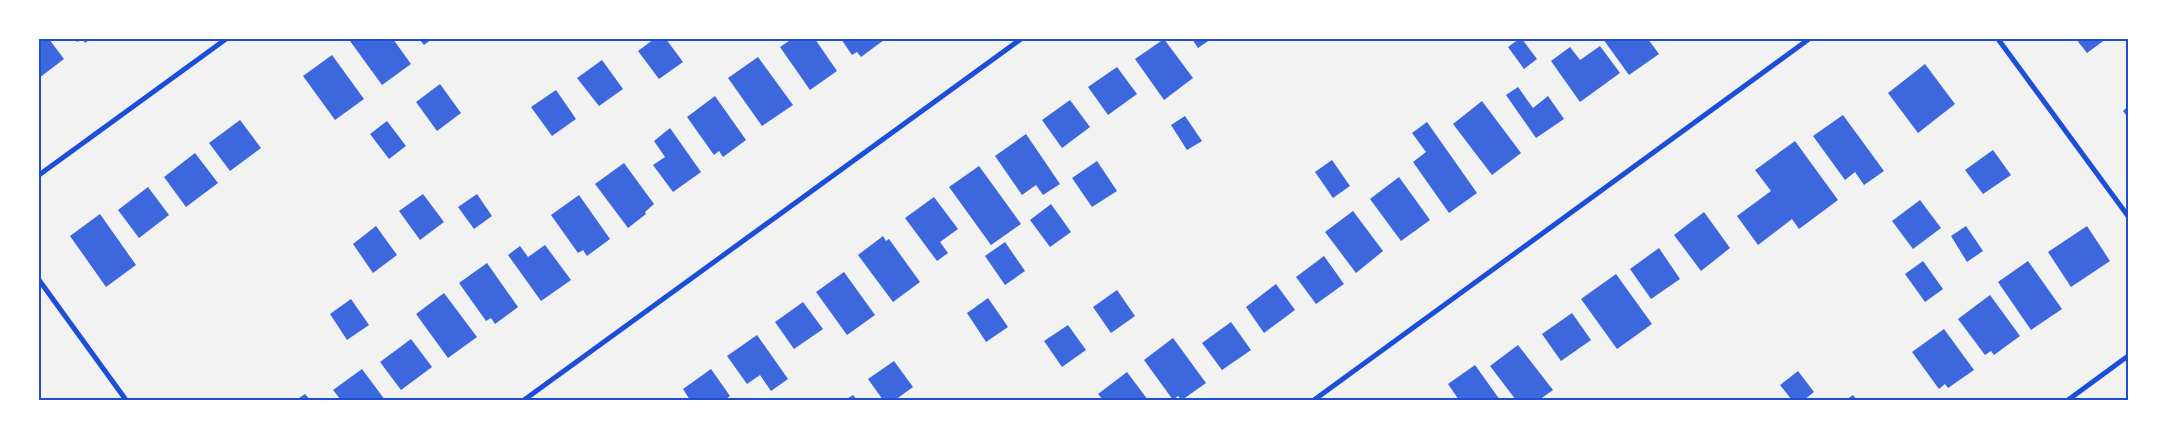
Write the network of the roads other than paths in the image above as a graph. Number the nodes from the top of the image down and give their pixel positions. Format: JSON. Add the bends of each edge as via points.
{"nodes":[{"id":1,"x":226,"y":39,"type":"edge"},
{"id":2,"x":1021,"y":39,"type":"edge"},
{"id":3,"x":1809,"y":39,"type":"edge"},
{"id":4,"x":1998,"y":39,"type":"edge"},
{"id":5,"x":39,"y":175,"type":"edge"},
{"id":6,"x":2128,"y":216,"type":"edge"},
{"id":7,"x":39,"y":280,"type":"edge"},
{"id":8,"x":2128,"y":356,"type":"edge"},
{"id":9,"x":126,"y":400,"type":"edge"},
{"id":10,"x":524,"y":400,"type":"edge"},
{"id":11,"x":1314,"y":400,"type":"edge"},
{"id":12,"x":2068,"y":400,"type":"edge"}],
"edges":[{"from":1,"to":5,"type":"street"},
{"from":2,"to":10,"type":"street"},
{"from":3,"to":11,"type":"street"},
{"from":4,"to":6,"type":"street"},
{"from":7,"to":9,"type":"street"},
{"from":8,"to":12,"type":"street"}]}
